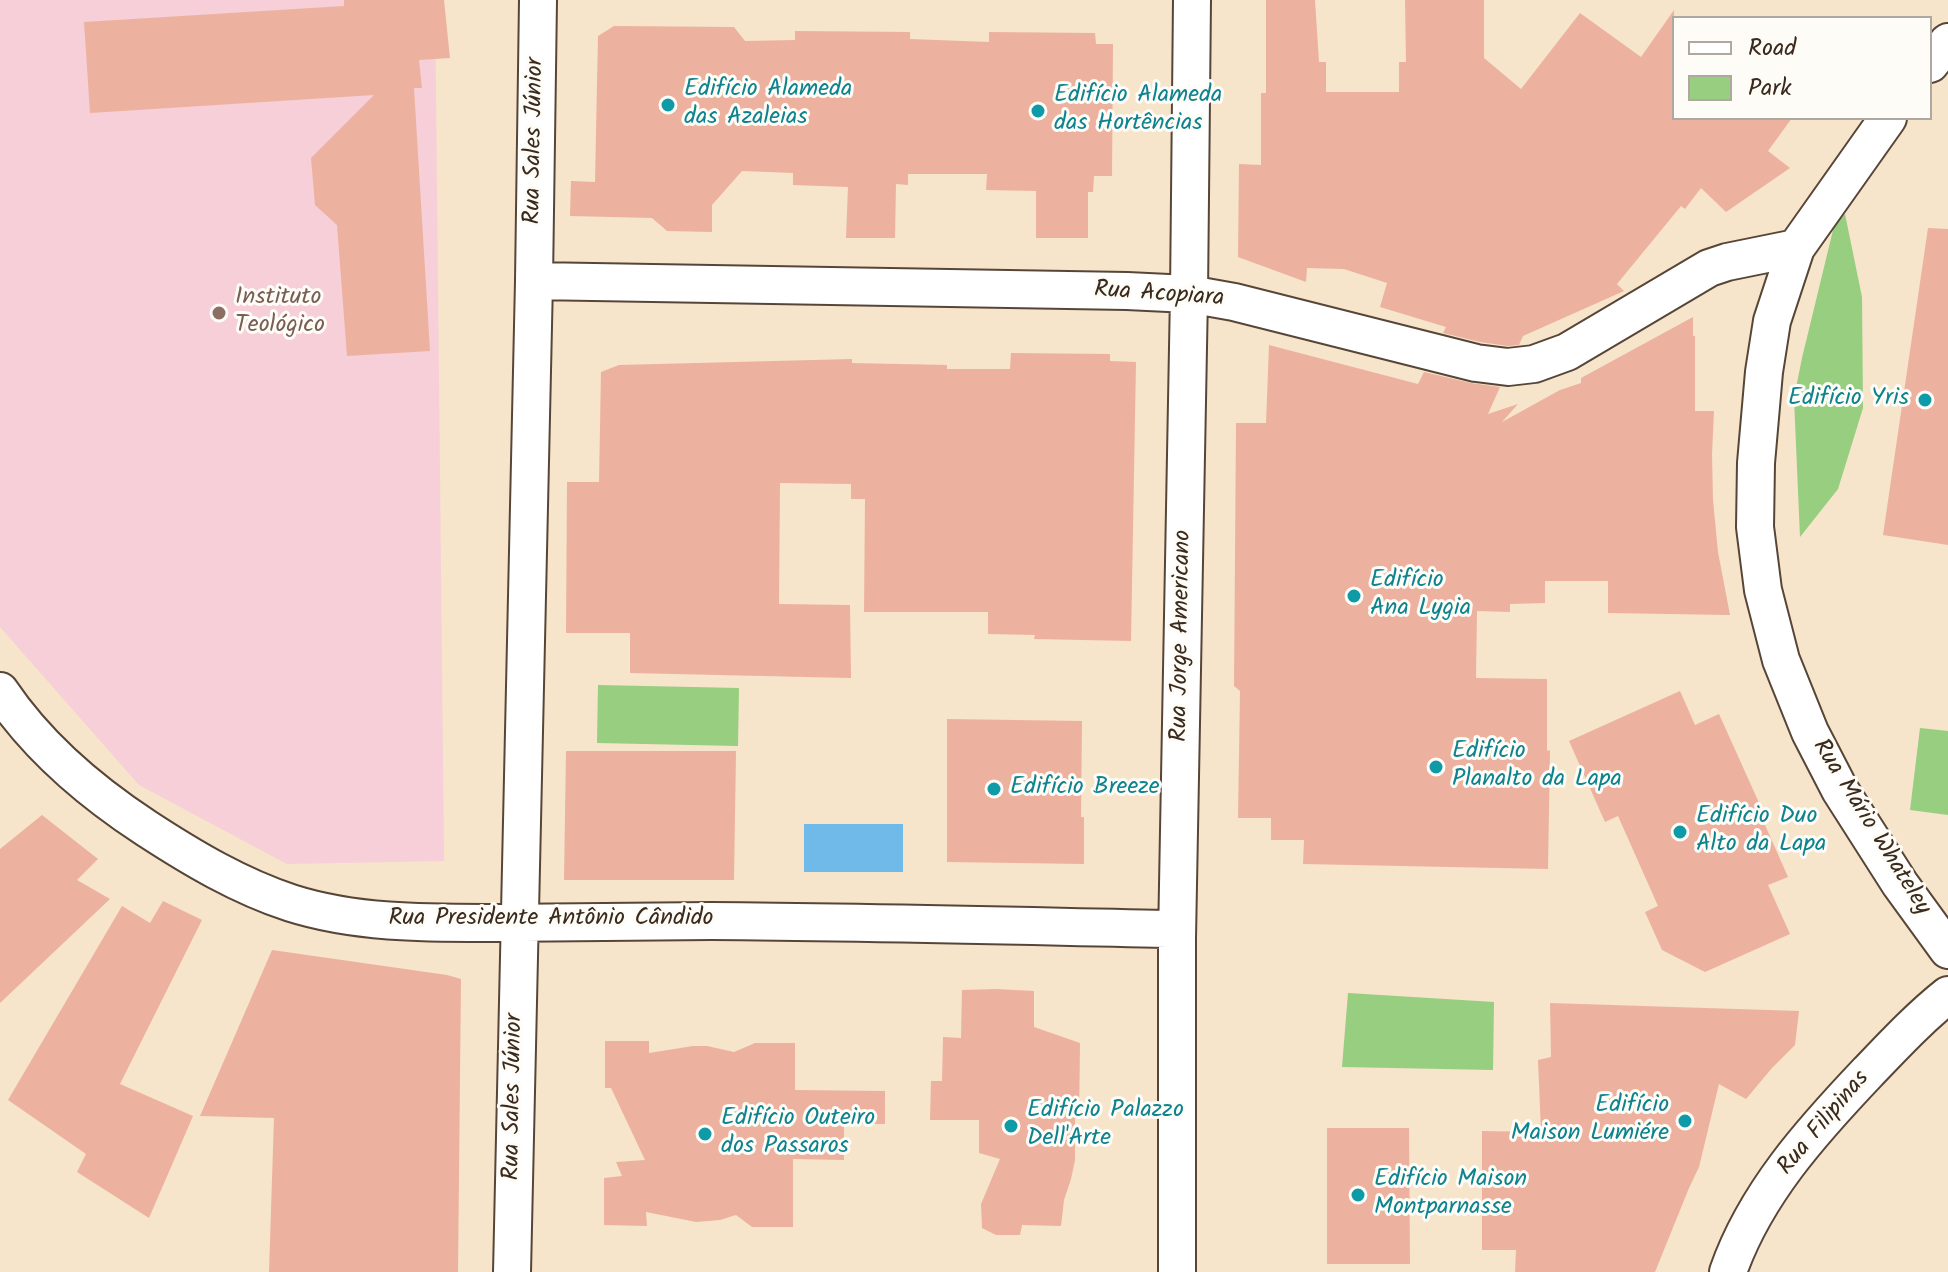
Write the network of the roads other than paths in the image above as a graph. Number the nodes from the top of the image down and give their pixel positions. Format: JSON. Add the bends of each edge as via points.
{"nodes":[{"id":1,"x":538,"y":0,"type":"edge"},
{"id":2,"x":1192,"y":0,"type":"edge"},
{"id":3,"x":1948,"y":42,"type":"edge"},
{"id":4,"x":1932,"y":62,"type":"edge"},
{"id":5,"x":1887,"y":120,"type":"edge"},
{"id":6,"x":1796,"y":248,"type":"junction"},
{"id":7,"x":534,"y":281,"type":"junction"},
{"id":8,"x":1189,"y":294,"type":"junction"},
{"id":9,"x":0,"y":691,"type":"edge"},
{"id":10,"x":518,"y":923,"type":"junction"},
{"id":11,"x":1177,"y":929,"type":"junction"},
{"id":12,"x":1948,"y":950,"type":"edge"},
{"id":13,"x":1948,"y":995,"type":"edge"},
{"id":14,"x":512,"y":1272,"type":"edge"},
{"id":15,"x":1177,"y":1272,"type":"edge"},
{"id":16,"x":1728,"y":1272,"type":"edge"}],
"edges":[{"from":1,"to":7,"type":"street","name":"Rua Sales Júnior"},
{"from":2,"to":8,"type":"street","name":"Rua Jorge Americano"},
{"from":3,"to":4,"type":"street"},
{"from":5,"to":6,"type":"street","name":"Rua Mário Whateley"},
{"from":6,"to":8,"type":"street","name":"Rua Acopiara","via":[[1709,268],[1567,352],[1508,367]]},
{"from":6,"to":12,"type":"street","name":"Rua Mário Whateley","via":[[1772,321],[1764,372],[1755,527],[1763,590],[1781,660],[1810,732],[1840,790]]},
{"from":7,"to":8,"type":"street","name":"Rua Acopiara"},
{"from":7,"to":10,"type":"street","name":"Rua Sales Júnior"},
{"from":8,"to":11,"type":"street","name":"Rua Jorge Americano"},
{"from":9,"to":10,"type":"street","name":"Rua Presidente Antônio Cândido","via":[[59,759],[112,805],[241,884],[342,915],[429,923]]},
{"from":10,"to":11,"type":"street","name":"Rua Presidente Antônio Cândido"},
{"from":10,"to":14,"type":"street","name":"Rua Sales Júnior"},
{"from":11,"to":15,"type":"street","name":"Rua Jorge Americano"},
{"from":13,"to":16,"type":"street","name":"Rua Filipinas","via":[[1824,1119],[1792,1159],[1759,1206]]}]}
